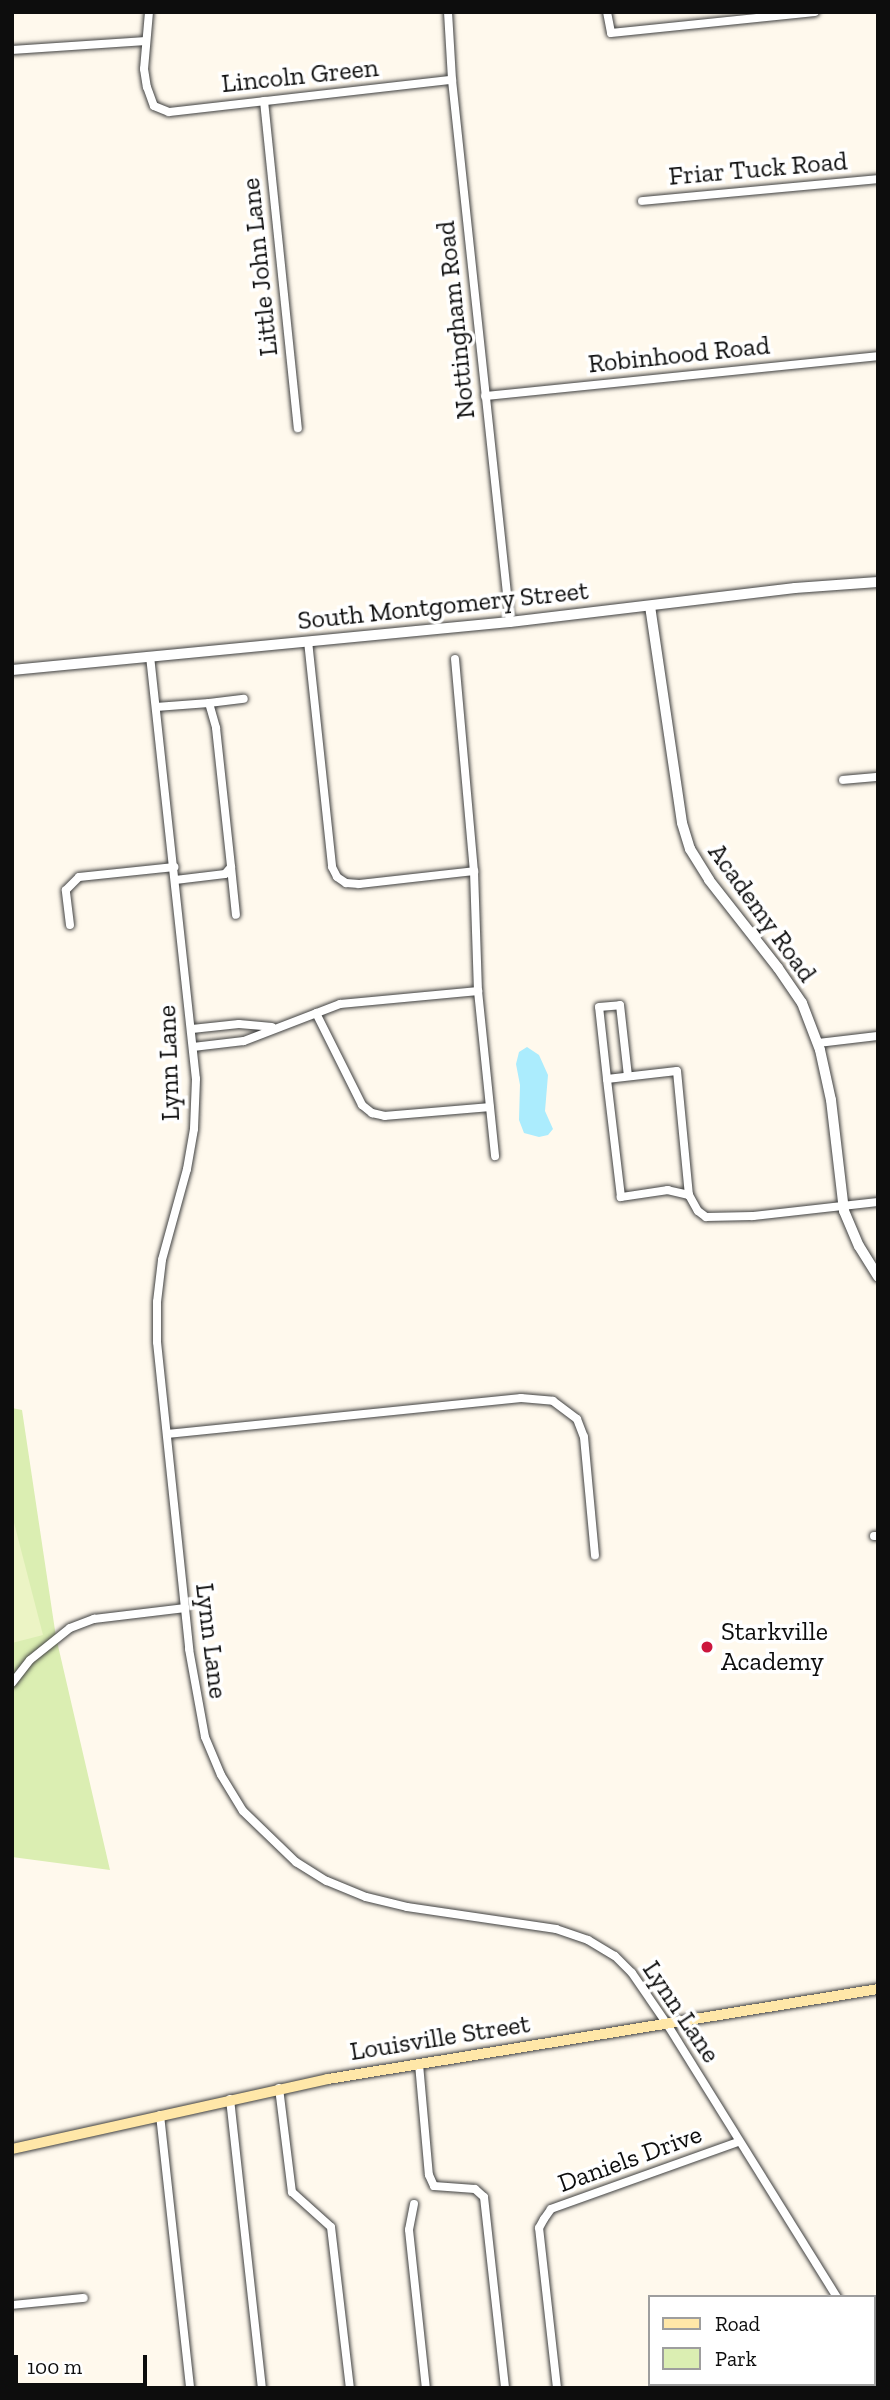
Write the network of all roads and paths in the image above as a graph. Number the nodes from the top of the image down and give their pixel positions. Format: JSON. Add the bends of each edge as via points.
{"nodes":[{"id":1,"x":149,"y":12,"type":"edge"},
{"id":2,"x":449,"y":12,"type":"edge"},
{"id":3,"x":607,"y":12,"type":"edge"},
{"id":4,"x":814,"y":12,"type":"edge"},
{"id":5,"x":146,"y":41,"type":"junction"},
{"id":6,"x":12,"y":50,"type":"edge"},
{"id":7,"x":452,"y":80,"type":"junction"},
{"id":8,"x":264,"y":102,"type":"junction"},
{"id":9,"x":878,"y":179,"type":"edge"},
{"id":10,"x":642,"y":201,"type":"dead end"},
{"id":11,"x":878,"y":356,"type":"edge"},
{"id":12,"x":485,"y":396,"type":"junction"},
{"id":13,"x":298,"y":428,"type":"dead end"},
{"id":14,"x":878,"y":582,"type":"edge"},
{"id":15,"x":650,"y":606,"type":"junction"},
{"id":16,"x":510,"y":622,"type":"junction"},
{"id":17,"x":308,"y":642,"type":"junction"},
{"id":18,"x":150,"y":656,"type":"junction"},
{"id":19,"x":455,"y":659,"type":"dead end"},
{"id":20,"x":12,"y":670,"type":"edge"},
{"id":21,"x":244,"y":699,"type":"dead end"},
{"id":22,"x":209,"y":703,"type":"junction"},
{"id":23,"x":156,"y":708,"type":"junction"},
{"id":24,"x":878,"y":778,"type":"edge"},
{"id":25,"x":843,"y":780,"type":"dead end"},
{"id":26,"x":174,"y":867,"type":"junction"},
{"id":27,"x":231,"y":867,"type":"junction"},
{"id":28,"x":474,"y":872,"type":"junction"},
{"id":29,"x":175,"y":880,"type":"junction"},
{"id":30,"x":236,"y":915,"type":"dead end"},
{"id":31,"x":70,"y":925,"type":"dead end"},
{"id":32,"x":478,"y":991,"type":"junction"},
{"id":33,"x":316,"y":1013,"type":"junction"},
{"id":34,"x":275,"y":1027,"type":"junction"},
{"id":35,"x":192,"y":1030,"type":"junction"},
{"id":36,"x":878,"y":1036,"type":"edge"},
{"id":37,"x":818,"y":1043,"type":"junction"},
{"id":38,"x":193,"y":1047,"type":"junction"},
{"id":39,"x":628,"y":1076,"type":"junction"},
{"id":40,"x":607,"y":1079,"type":"junction"},
{"id":41,"x":489,"y":1107,"type":"junction"},
{"id":42,"x":495,"y":1156,"type":"dead end"},
{"id":43,"x":689,"y":1195,"type":"junction"},
{"id":44,"x":878,"y":1202,"type":"edge"},
{"id":45,"x":843,"y":1205,"type":"junction"},
{"id":46,"x":878,"y":1276,"type":"edge"},
{"id":47,"x":167,"y":1434,"type":"junction"},
{"id":48,"x":595,"y":1555,"type":"dead end"},
{"id":49,"x":185,"y":1608,"type":"junction"},
{"id":50,"x":12,"y":1667,"type":"edge"},
{"id":51,"x":22,"y":1670,"type":"junction"},
{"id":52,"x":12,"y":1683,"type":"edge"},
{"id":53,"x":878,"y":1989,"type":"edge"},
{"id":54,"x":667,"y":2024,"type":"junction"},
{"id":55,"x":419,"y":2064,"type":"junction"},
{"id":56,"x":279,"y":2088,"type":"junction"},
{"id":57,"x":230,"y":2099,"type":"junction"},
{"id":58,"x":160,"y":2115,"type":"junction"},
{"id":59,"x":738,"y":2142,"type":"junction"},
{"id":60,"x":12,"y":2149,"type":"edge"},
{"id":61,"x":414,"y":2204,"type":"dead end"},
{"id":62,"x":836,"y":2295,"type":"edge"},
{"id":63,"x":84,"y":2298,"type":"dead end"},
{"id":64,"x":12,"y":2305,"type":"edge"},
{"id":65,"x":190,"y":2388,"type":"edge"},
{"id":66,"x":262,"y":2388,"type":"edge"},
{"id":67,"x":350,"y":2388,"type":"edge"},
{"id":68,"x":426,"y":2388,"type":"edge"},
{"id":69,"x":505,"y":2388,"type":"edge"},
{"id":70,"x":557,"y":2388,"type":"edge"}],
"edges":[{"from":1,"to":5,"type":"street"},
{"from":2,"to":7,"type":"street","name":"Nottingham Road"},
{"from":3,"to":4,"type":"street","via":[[611,33]]},
{"from":5,"to":6,"type":"street"},
{"from":5,"to":8,"type":"street","name":"Lincoln Green","via":[[144,69],[154,106],[169,112]]},
{"from":7,"to":8,"type":"street","name":"Lincoln Green"},
{"from":7,"to":12,"type":"street","name":"Nottingham Road"},
{"from":8,"to":13,"type":"street","name":"Little John Lane"},
{"from":9,"to":10,"type":"street","name":"Friar Tuck Road"},
{"from":11,"to":12,"type":"street","name":"Robinhood Road"},
{"from":12,"to":16,"type":"street","name":"Nottingham Road"},
{"from":14,"to":15,"type":"street","name":"South Montgomery Street"},
{"from":15,"to":16,"type":"street","name":"South Montgomery Street"},
{"from":15,"to":37,"type":"street","name":"Academy Road","via":[[682,823],[690,849],[802,1003]]},
{"from":16,"to":17,"type":"street","name":"South Montgomery Street"},
{"from":17,"to":18,"type":"street","name":"South Montgomery Street"},
{"from":17,"to":28,"type":"street","via":[[332,867],[337,877],[359,884]]},
{"from":18,"to":20,"type":"street","name":"South Montgomery Street"},
{"from":18,"to":23,"type":"street","name":"Lynn Lane"},
{"from":19,"to":28,"type":"street"},
{"from":21,"to":22,"type":"street"},
{"from":22,"to":23,"type":"street"},
{"from":22,"to":27,"type":"street","via":[[216,728]]},
{"from":23,"to":26,"type":"street","name":"Lynn Lane"},
{"from":24,"to":25,"type":"street"},
{"from":26,"to":29,"type":"street","name":"Lynn Lane"},
{"from":26,"to":31,"type":"street","via":[[79,877],[66,890]]},
{"from":27,"to":29,"type":"street","via":[[225,874]]},
{"from":27,"to":30,"type":"street"},
{"from":28,"to":32,"type":"street"},
{"from":29,"to":35,"type":"street","name":"Lynn Lane"},
{"from":32,"to":33,"type":"street","via":[[340,1004]]},
{"from":32,"to":41,"type":"street"},
{"from":33,"to":34,"type":"street"},
{"from":33,"to":41,"type":"street","via":[[362,1105],[372,1113],[385,1116]]},
{"from":34,"to":35,"type":"street","via":[[239,1024]]},
{"from":34,"to":38,"type":"street","via":[[244,1041]]},
{"from":35,"to":38,"type":"street","name":"Lynn Lane"},
{"from":36,"to":37,"type":"street"},
{"from":37,"to":45,"type":"street","name":"Academy Road","via":[[831,1100]]},
{"from":38,"to":47,"type":"street","name":"Lynn Lane","via":[[194,1129],[162,1261],[157,1302]]},
{"from":39,"to":40,"type":"street"},
{"from":39,"to":40,"type":"street","via":[[620,1005],[599,1007]]},
{"from":39,"to":43,"type":"street","via":[[677,1072]]},
{"from":40,"to":43,"type":"street","via":[[621,1197],[668,1190]]},
{"from":41,"to":42,"type":"street"},
{"from":43,"to":45,"type":"street","via":[[706,1217],[722,1219]]},
{"from":44,"to":45,"type":"street"},
{"from":45,"to":46,"type":"street","name":"Academy Road","via":[[859,1246]]},
{"from":47,"to":48,"type":"street","via":[[522,1398],[553,1401],[577,1419],[584,1437]]},
{"from":47,"to":49,"type":"street","name":"Lynn Lane"},
{"from":49,"to":51,"type":"street","via":[[94,1619],[56,1637]]},
{"from":49,"to":54,"type":"street","name":"Lynn Lane","via":[[195,1696],[205,1737],[243,1811],[268,1838],[317,1874],[366,1897],[556,1929],[588,1940],[632,1973]]},
{"from":50,"to":51,"type":"street"},
{"from":51,"to":52,"type":"street"},
{"from":53,"to":54,"type":"main road","name":"Louisville Street"},
{"from":54,"to":55,"type":"main road","name":"Louisville Street"},
{"from":54,"to":59,"type":"street","name":"Lynn Lane"},
{"from":55,"to":56,"type":"main road","name":"Louisville Street"},
{"from":55,"to":69,"type":"street","via":[[429,2175],[434,2186],[475,2189],[484,2197]]},
{"from":56,"to":57,"type":"main road","name":"Louisville Street"},
{"from":56,"to":67,"type":"street","via":[[292,2192],[331,2227]]},
{"from":57,"to":58,"type":"main road","name":"Louisville Street"},
{"from":57,"to":66,"type":"street"},
{"from":58,"to":60,"type":"main road","name":"Louisville Street"},
{"from":58,"to":65,"type":"street"},
{"from":59,"to":62,"type":"street","name":"Lynn Lane"},
{"from":59,"to":70,"type":"street","name":"Daniels Drive","via":[[551,2209],[544,2218],[539,2228]]},
{"from":61,"to":68,"type":"street","via":[[409,2230]]},
{"from":63,"to":64,"type":"street"}]}
